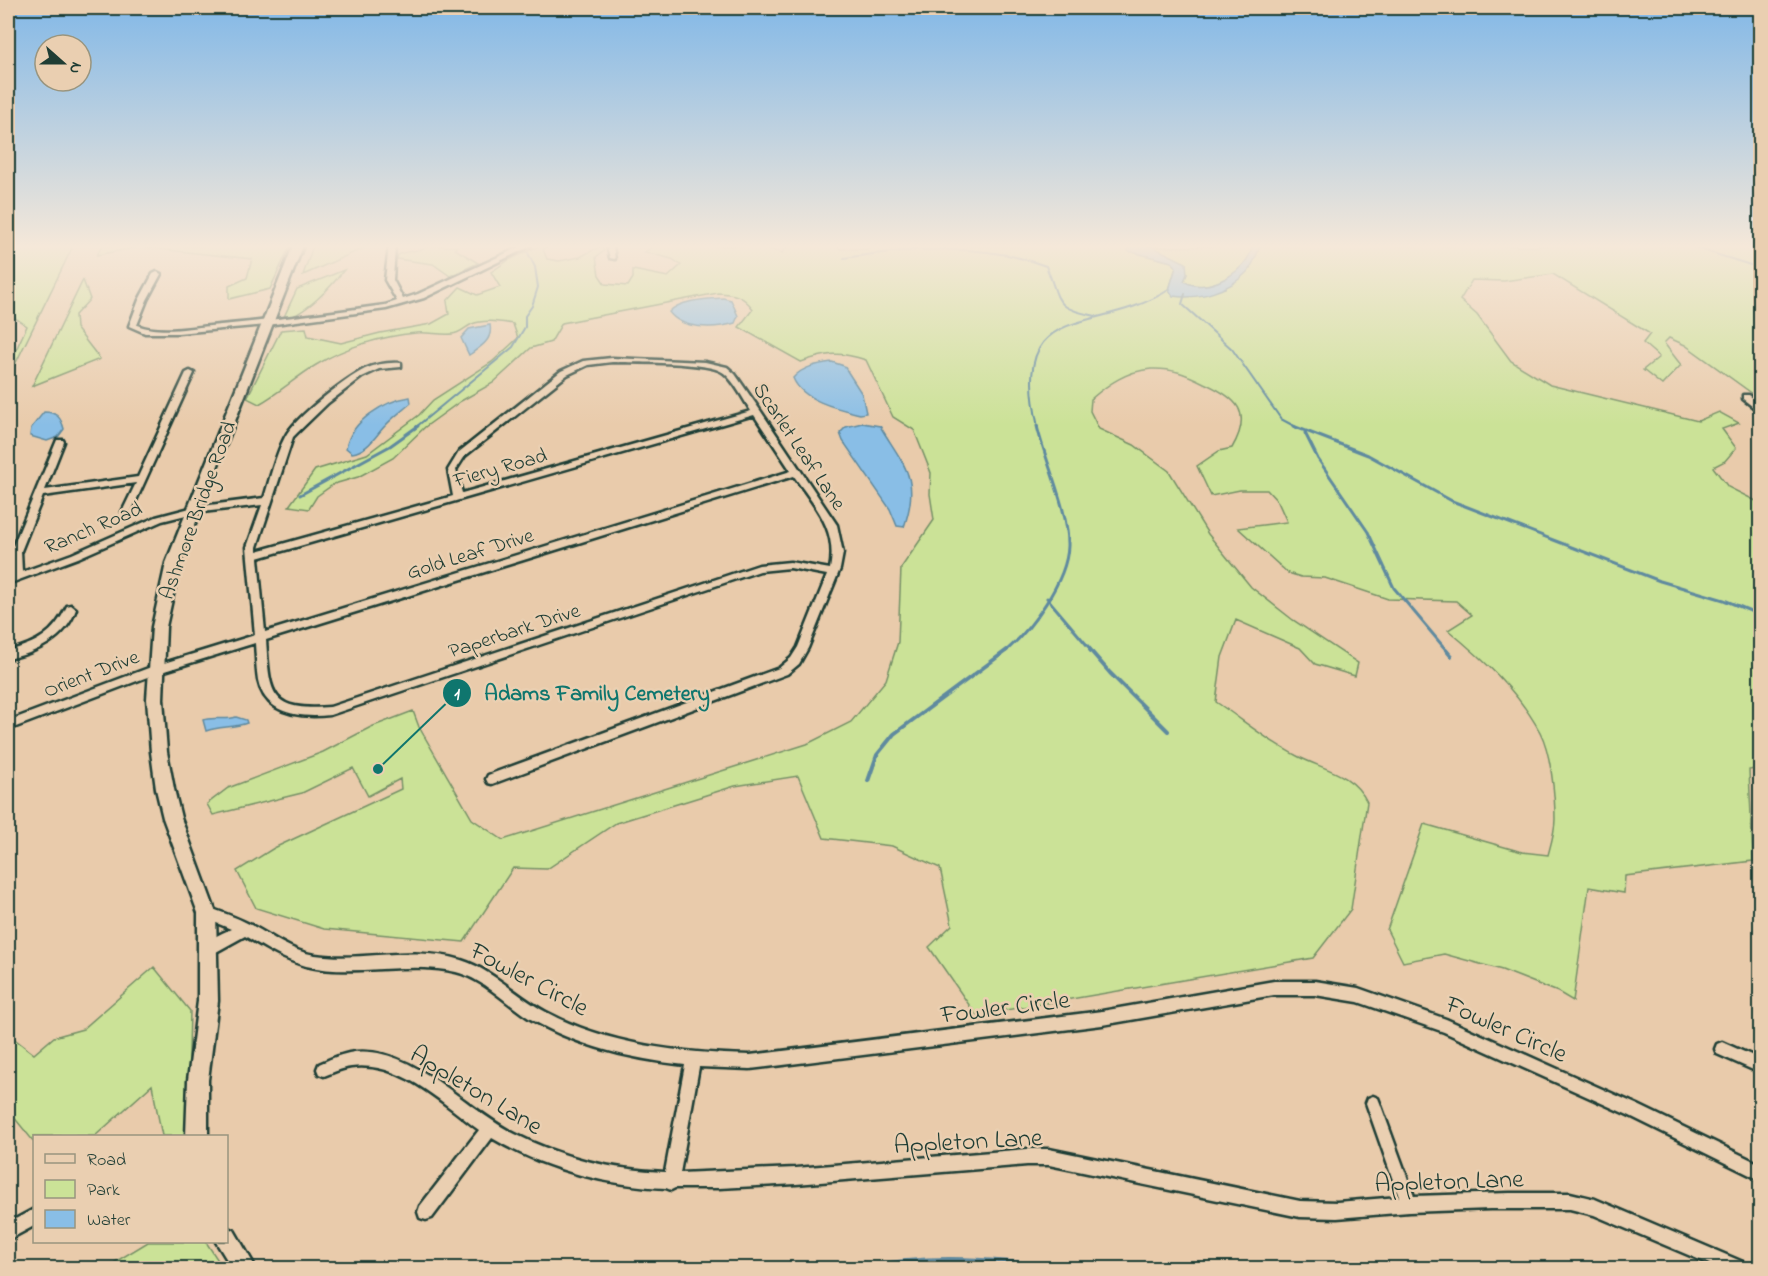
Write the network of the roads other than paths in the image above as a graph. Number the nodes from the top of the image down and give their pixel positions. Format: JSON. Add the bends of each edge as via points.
{"nodes":[{"id":1,"x":140,"y":306,"type":"edge"},
{"id":2,"x":274,"y":306,"type":"edge"},
{"id":3,"x":388,"y":306,"type":"edge"},
{"id":4,"x":267,"y":323,"type":"junction"},
{"id":5,"x":398,"y":365,"type":"dead end"},
{"id":6,"x":190,"y":374,"type":"dead end"},
{"id":7,"x":1746,"y":397,"type":"dead end"},
{"id":8,"x":1761,"y":408,"type":"edge"},
{"id":9,"x":757,"y":412,"type":"junction"},
{"id":10,"x":60,"y":442,"type":"dead end"},
{"id":11,"x":796,"y":472,"type":"junction"},
{"id":12,"x":143,"y":479,"type":"junction"},
{"id":13,"x":39,"y":494,"type":"junction"},
{"id":14,"x":458,"y":497,"type":"junction"},
{"id":15,"x":268,"y":501,"type":"junction"},
{"id":16,"x":194,"y":510,"type":"junction"},
{"id":17,"x":127,"y":512,"type":"dead end"},
{"id":18,"x":252,"y":556,"type":"junction"},
{"id":19,"x":833,"y":573,"type":"junction"},
{"id":20,"x":12,"y":579,"type":"edge"},
{"id":21,"x":71,"y":609,"type":"dead end"},
{"id":22,"x":260,"y":637,"type":"junction"},
{"id":23,"x":8,"y":655,"type":"edge"},
{"id":24,"x":155,"y":669,"type":"junction"},
{"id":25,"x":8,"y":726,"type":"edge"},
{"id":26,"x":492,"y":780,"type":"dead end"},
{"id":27,"x":207,"y":913,"type":"junction"},
{"id":28,"x":246,"y":929,"type":"junction"},
{"id":29,"x":207,"y":951,"type":"junction"},
{"id":30,"x":1722,"y":1049,"type":"dead end"},
{"id":31,"x":693,"y":1060,"type":"junction"},
{"id":32,"x":1761,"y":1066,"type":"edge"},
{"id":33,"x":324,"y":1069,"type":"dead end"},
{"id":34,"x":1373,"y":1103,"type":"dead end"},
{"id":35,"x":489,"y":1128,"type":"junction"},
{"id":36,"x":197,"y":1135,"type":"edge"},
{"id":37,"x":1761,"y":1172,"type":"edge"},
{"id":38,"x":671,"y":1182,"type":"junction"},
{"id":39,"x":1408,"y":1204,"type":"junction"},
{"id":40,"x":426,"y":1212,"type":"dead end"},
{"id":41,"x":33,"y":1218,"type":"edge"},
{"id":42,"x":8,"y":1232,"type":"edge"},
{"id":43,"x":228,"y":1241,"type":"edge"},
{"id":44,"x":245,"y":1269,"type":"edge"},
{"id":45,"x":1737,"y":1269,"type":"edge"}],
"edges":[{"from":1,"to":4,"type":"street","via":[[133,326],[145,331]]},
{"from":2,"to":4,"type":"main road","name":"Ashmore Bridge Road"},
{"from":3,"to":4,"type":"street"},
{"from":4,"to":16,"type":"main road","name":"Ashmore Bridge Road"},
{"from":5,"to":15,"type":"street","name":"Paperbark Drive","via":[[365,372],[298,425],[289,437]]},
{"from":6,"to":12,"type":"street"},
{"from":7,"to":8,"type":"street"},
{"from":9,"to":11,"type":"street","name":"Scarlet Leaf Lane"},
{"from":9,"to":14,"type":"street","name":"Fiery Road"},
{"from":9,"to":14,"type":"street","name":"Scarlet Leaf Lane","via":[[732,376],[710,365],[612,360],[586,363],[564,373],[462,454],[452,470]]},
{"from":10,"to":13,"type":"street"},
{"from":11,"to":19,"type":"street","name":"Scarlet Leaf Lane","via":[[835,532],[838,553]]},
{"from":11,"to":22,"type":"street","name":"Gold Leaf Drive"},
{"from":12,"to":13,"type":"street"},
{"from":12,"to":17,"type":"street"},
{"from":13,"to":20,"type":"street","via":[[16,551]]},
{"from":14,"to":18,"type":"street","name":"Fiery Road"},
{"from":15,"to":16,"type":"street","name":"Ranch Road"},
{"from":15,"to":18,"type":"street","name":"Paperbark Drive"},
{"from":16,"to":20,"type":"street","name":"Ranch Road","via":[[150,522]]},
{"from":16,"to":24,"type":"main road","name":"Ashmore Bridge Road","via":[[167,584]]},
{"from":18,"to":22,"type":"street","name":"Paperbark Drive"},
{"from":19,"to":22,"type":"street","name":"Paperbark Drive","via":[[790,565],[759,568],[330,711],[298,711],[275,702],[266,688]]},
{"from":19,"to":26,"type":"street","name":"Scarlet Leaf Lane","via":[[803,648],[783,670]]},
{"from":21,"to":23,"type":"street","via":[[65,623],[50,636]]},
{"from":22,"to":24,"type":"street","name":"Gold Leaf Drive"},
{"from":24,"to":25,"type":"street","name":"Orient Drive"},
{"from":24,"to":27,"type":"main road","name":"Ashmore Bridge Road","via":[[165,789]]},
{"from":27,"to":28,"type":"street","name":"Fowler Circle"},
{"from":27,"to":29,"type":"main road","name":"Ashmore Bridge Road"},
{"from":28,"to":29,"type":"street"},
{"from":28,"to":31,"type":"street","name":"Fowler Circle","via":[[286,953],[311,961],[393,960],[456,965],[478,973],[529,1011],[562,1027],[636,1050]]},
{"from":29,"to":36,"type":"main road","name":"Ashmore Bridge Road","via":[[208,1001],[198,1080]]},
{"from":30,"to":32,"type":"street"},
{"from":31,"to":37,"type":"street","name":"Fowler Circle","via":[[750,1062],[1112,1017],[1274,988],[1325,989],[1358,994],[1446,1026]]},
{"from":31,"to":38,"type":"street"},
{"from":33,"to":35,"type":"street","name":"Appleton Lane","via":[[354,1058],[377,1059],[422,1079]]},
{"from":34,"to":39,"type":"street"},
{"from":35,"to":38,"type":"street","name":"Appleton Lane","via":[[539,1155],[571,1166],[626,1178]]},
{"from":35,"to":40,"type":"street"},
{"from":38,"to":39,"type":"street","name":"Appleton Lane","via":[[1049,1157],[1277,1205],[1340,1209]]},
{"from":39,"to":45,"type":"street","name":"Appleton Lane","via":[[1570,1201],[1596,1207]]},
{"from":41,"to":42,"type":"street"},
{"from":43,"to":44,"type":"main road"}]}
